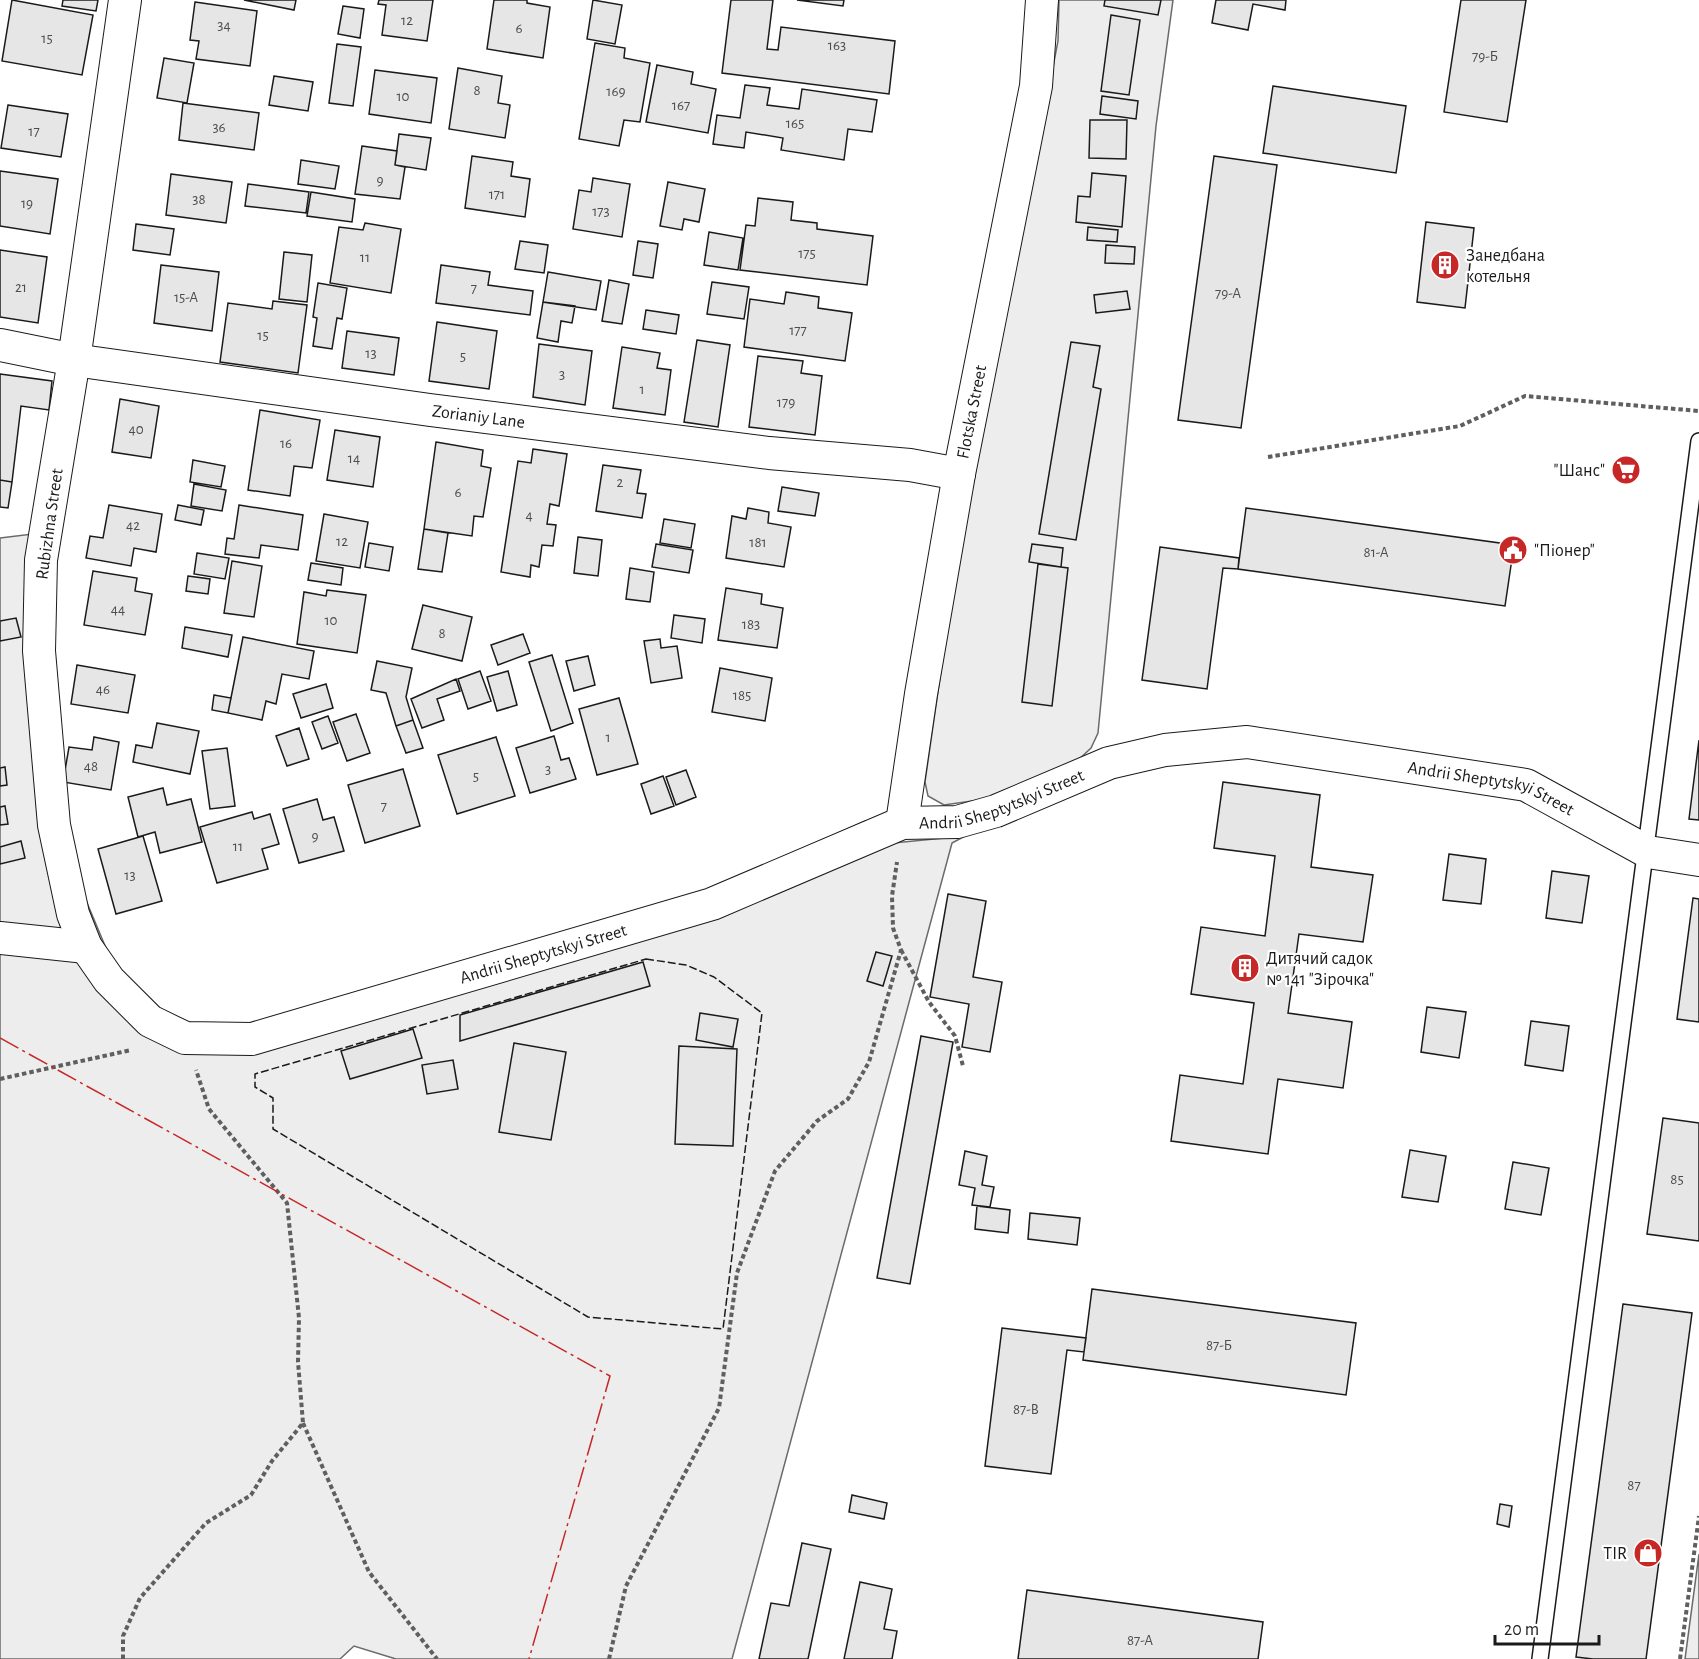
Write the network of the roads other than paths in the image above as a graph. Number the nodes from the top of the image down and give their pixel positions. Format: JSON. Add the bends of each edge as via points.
{"nodes":[{"id":1,"x":125,"y":0,"type":"edge"},
{"id":2,"x":1042,"y":0,"type":"edge"},
{"id":3,"x":0,"y":345,"type":"edge"},
{"id":4,"x":74,"y":360,"type":"junction"},
{"id":5,"x":1699,"y":441,"type":"edge"},
{"id":6,"x":959,"y":474,"type":"junction"},
{"id":7,"x":902,"y":823,"type":"junction"},
{"id":8,"x":1648,"y":852,"type":"junction"},
{"id":9,"x":1699,"y":860,"type":"edge"},
{"id":10,"x":0,"y":938,"type":"edge"},
{"id":11,"x":86,"y":947,"type":"junction"},
{"id":12,"x":185,"y":1038,"type":"joint"},
{"id":13,"x":1540,"y":1659,"type":"edge"}],
"edges":[{"from":1,"to":4,"type":"street","name":"Rubizhna Street"},
{"from":2,"to":6,"type":"street","name":"Flotska Street","via":[[1035,86]]},
{"from":3,"to":4,"type":"street","name":"Zorianiy Lane"},
{"from":4,"to":6,"type":"street","name":"Zorianiy Lane","via":[[647,438],[910,465]]},
{"from":4,"to":11,"type":"street","name":"Rubizhna Street","via":[[41,560],[39,651],[54,825],[74,914]]},
{"from":5,"to":8,"type":"lane"},
{"from":6,"to":7,"type":"street","name":"Flotska Street"},
{"from":7,"to":8,"type":"street","name":"Andrii Sheptytskyi Street","via":[[957,822],[996,811],[1109,763],[1165,750],[1247,742],[1526,785]]},
{"from":7,"to":12,"type":"street","name":"Andrii Sheptytskyi Street","via":[[712,904],[252,1038]]},
{"from":8,"to":9,"type":"street","name":"Andrii Sheptytskyi Street"},
{"from":8,"to":13,"type":"lane","via":[[1585,1298]]},
{"from":10,"to":11,"type":"street"},
{"from":11,"to":12,"type":"street","name":"Rubizhna Street","via":[[110,980],[150,1021]]}]}
